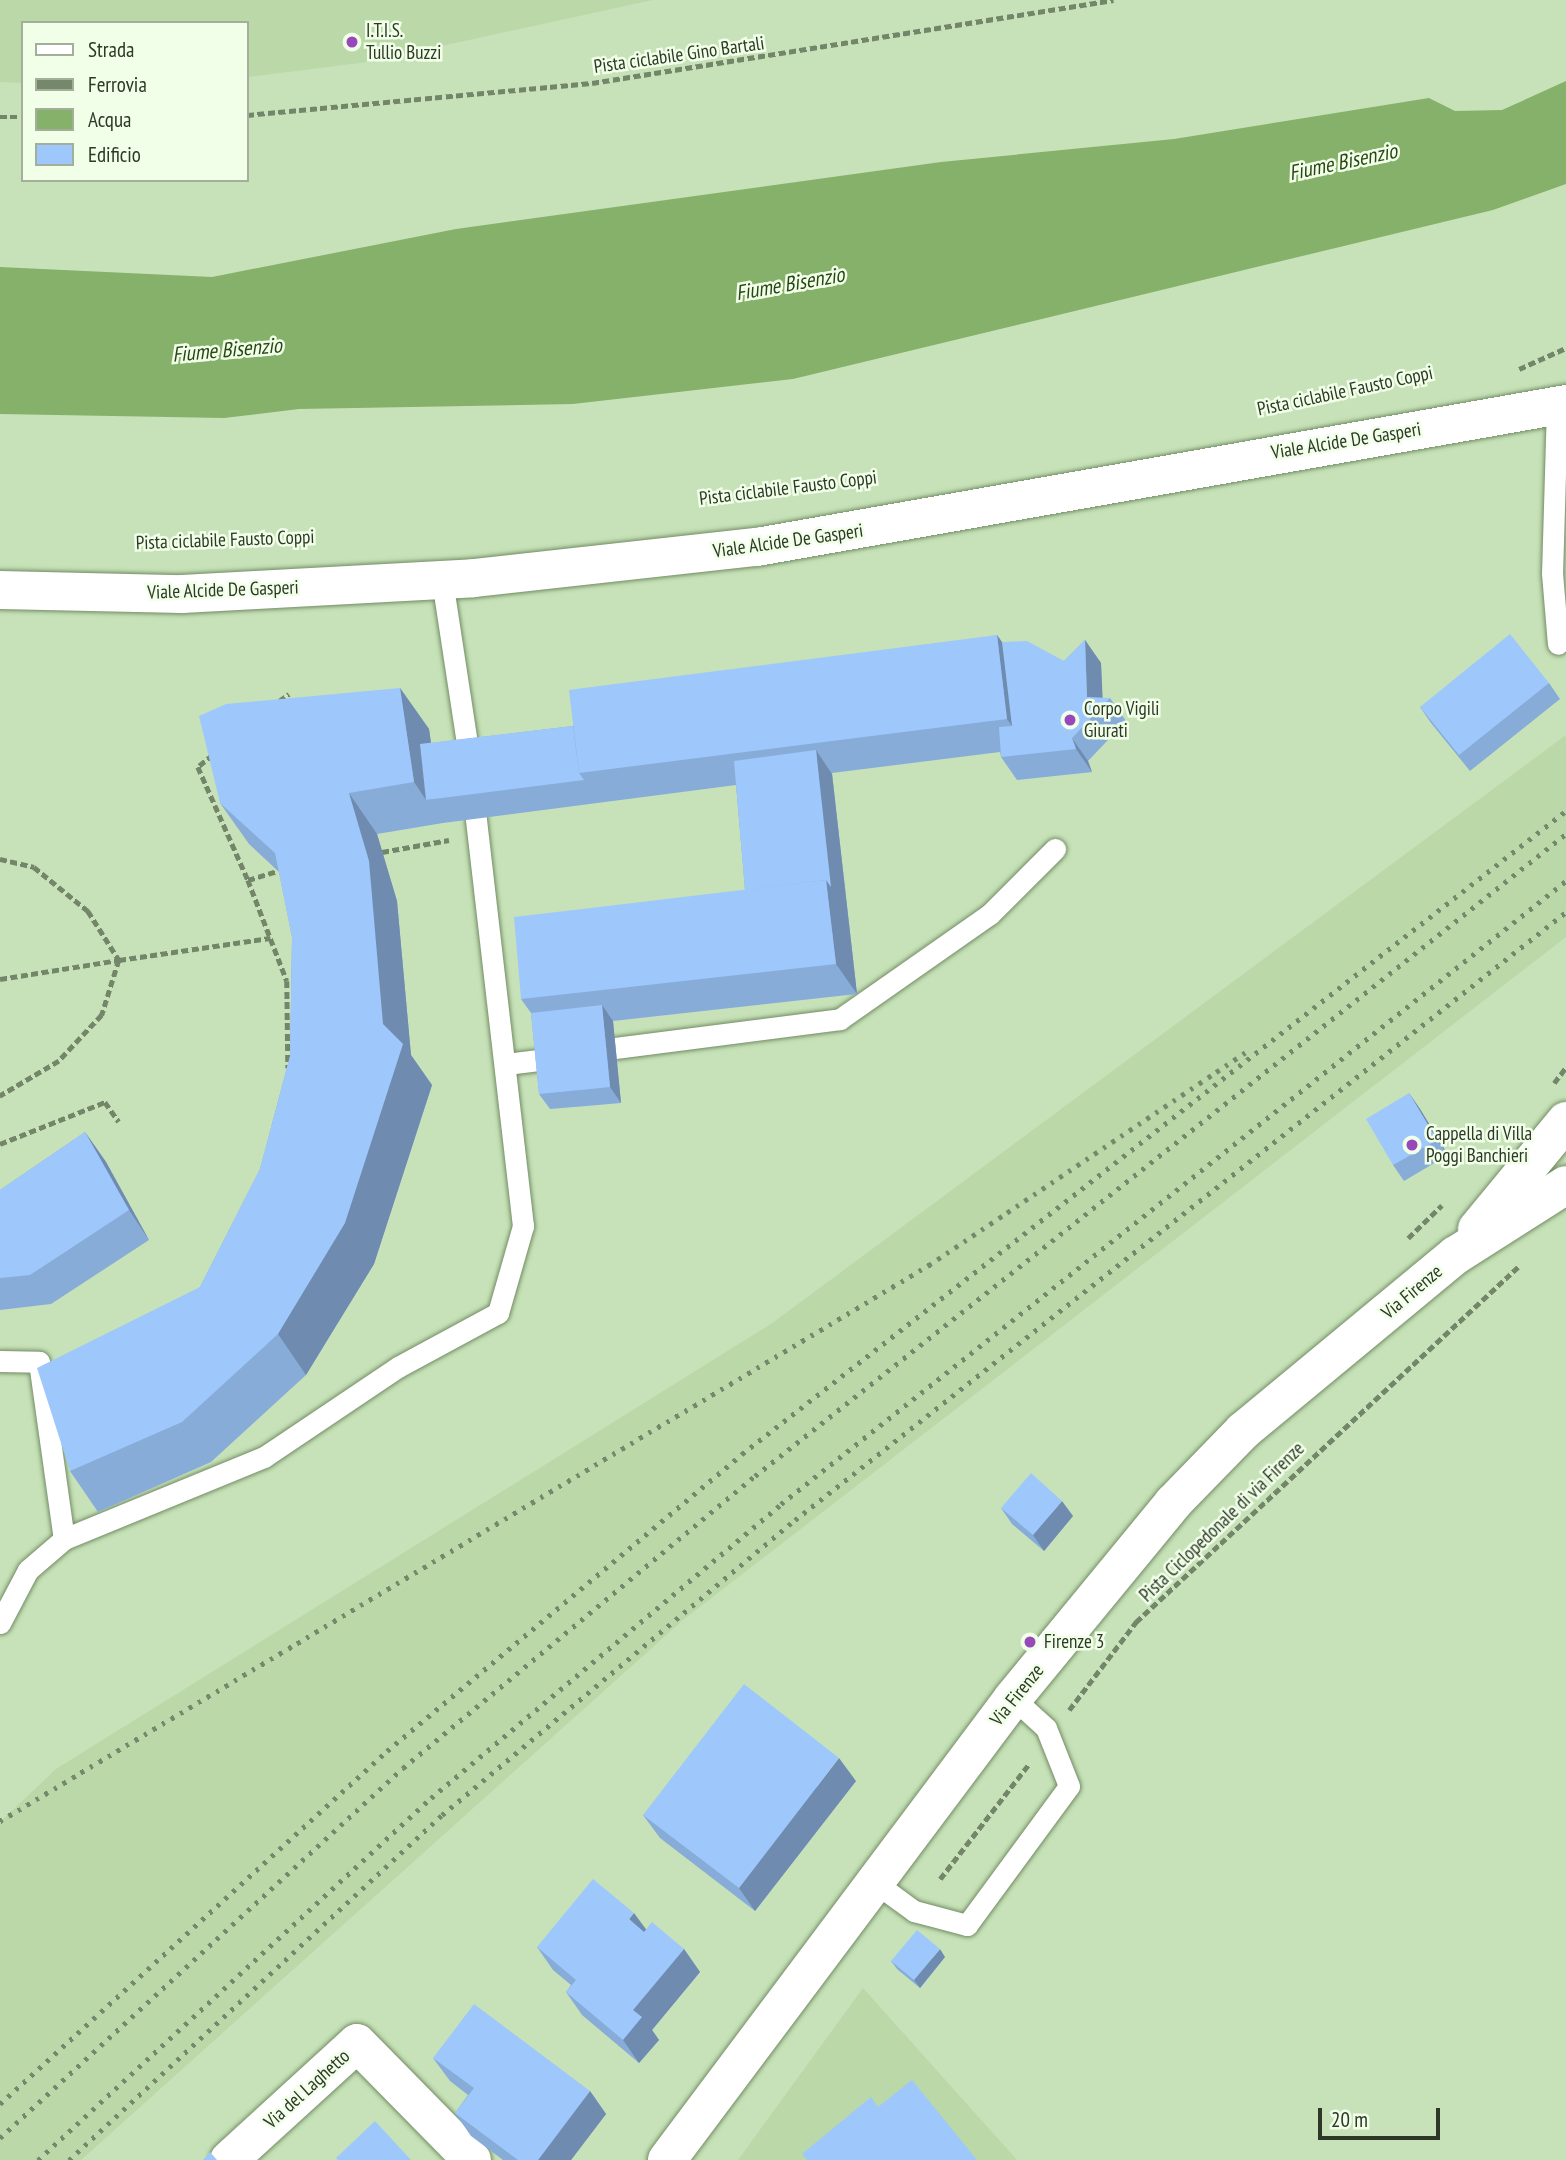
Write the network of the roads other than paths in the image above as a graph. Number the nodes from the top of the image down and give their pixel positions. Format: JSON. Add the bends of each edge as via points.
{"nodes":[{"id":1,"x":1562,"y":405,"type":"edge"},
{"id":2,"x":442,"y":580,"type":"junction"},
{"id":3,"x":0,"y":590,"type":"edge"},
{"id":4,"x":1558,"y":644,"type":"dead end"},
{"id":5,"x":470,"y":763,"type":"edge"},
{"id":6,"x":477,"y":827,"type":"road end"},
{"id":7,"x":1055,"y":849,"type":"dead end"},
{"id":8,"x":615,"y":1048,"type":"dead end"},
{"id":9,"x":545,"y":1059,"type":"edge"},
{"id":10,"x":506,"y":1065,"type":"junction"},
{"id":11,"x":1566,"y":1121,"type":"edge"},
{"id":12,"x":1566,"y":1185,"type":"edge"},
{"id":13,"x":1456,"y":1255,"type":"junction"},
{"id":14,"x":0,"y":1362,"type":"edge"},
{"id":15,"x":64,"y":1539,"type":"junction"},
{"id":16,"x":0,"y":1623,"type":"edge"},
{"id":17,"x":1013,"y":1698,"type":"junction"},
{"id":18,"x":873,"y":1881,"type":"junction"},
{"id":19,"x":673,"y":2158,"type":"edge"},
{"id":20,"x":229,"y":2160,"type":"edge"},
{"id":21,"x":472,"y":2160,"type":"edge"}],
"edges":[{"from":1,"to":2,"type":"street","name":"Viale Alcide De Gasperi","via":[[1205,463],[945,518],[757,547]]},
{"from":1,"to":4,"type":"lane","via":[[1552,573]]},
{"from":2,"to":3,"type":"street","name":"Viale Alcide De Gasperi","via":[[182,594]]},
{"from":2,"to":5,"type":"lane"},
{"from":6,"to":10,"type":"lane"},
{"from":7,"to":8,"type":"lane","via":[[990,914],[840,1018]]},
{"from":9,"to":10,"type":"lane"},
{"from":10,"to":15,"type":"lane","via":[[523,1226],[498,1313],[398,1367],[264,1457]]},
{"from":11,"to":13,"type":"street"},
{"from":12,"to":13,"type":"street"},
{"from":13,"to":17,"type":"street","name":"Via Firenze","via":[[1243,1431],[1173,1503]]},
{"from":14,"to":15,"type":"lane","via":[[39,1362]]},
{"from":15,"to":16,"type":"lane","via":[[28,1570]]},
{"from":17,"to":18,"type":"street","name":"Via Firenze"},
{"from":17,"to":18,"type":"lane","via":[[1049,1737],[1069,1786],[967,1925],[914,1912]]},
{"from":18,"to":19,"type":"street","name":"Via Firenze"},
{"from":20,"to":21,"type":"street","name":"Via del Laghetto","via":[[357,2043]]}]}
